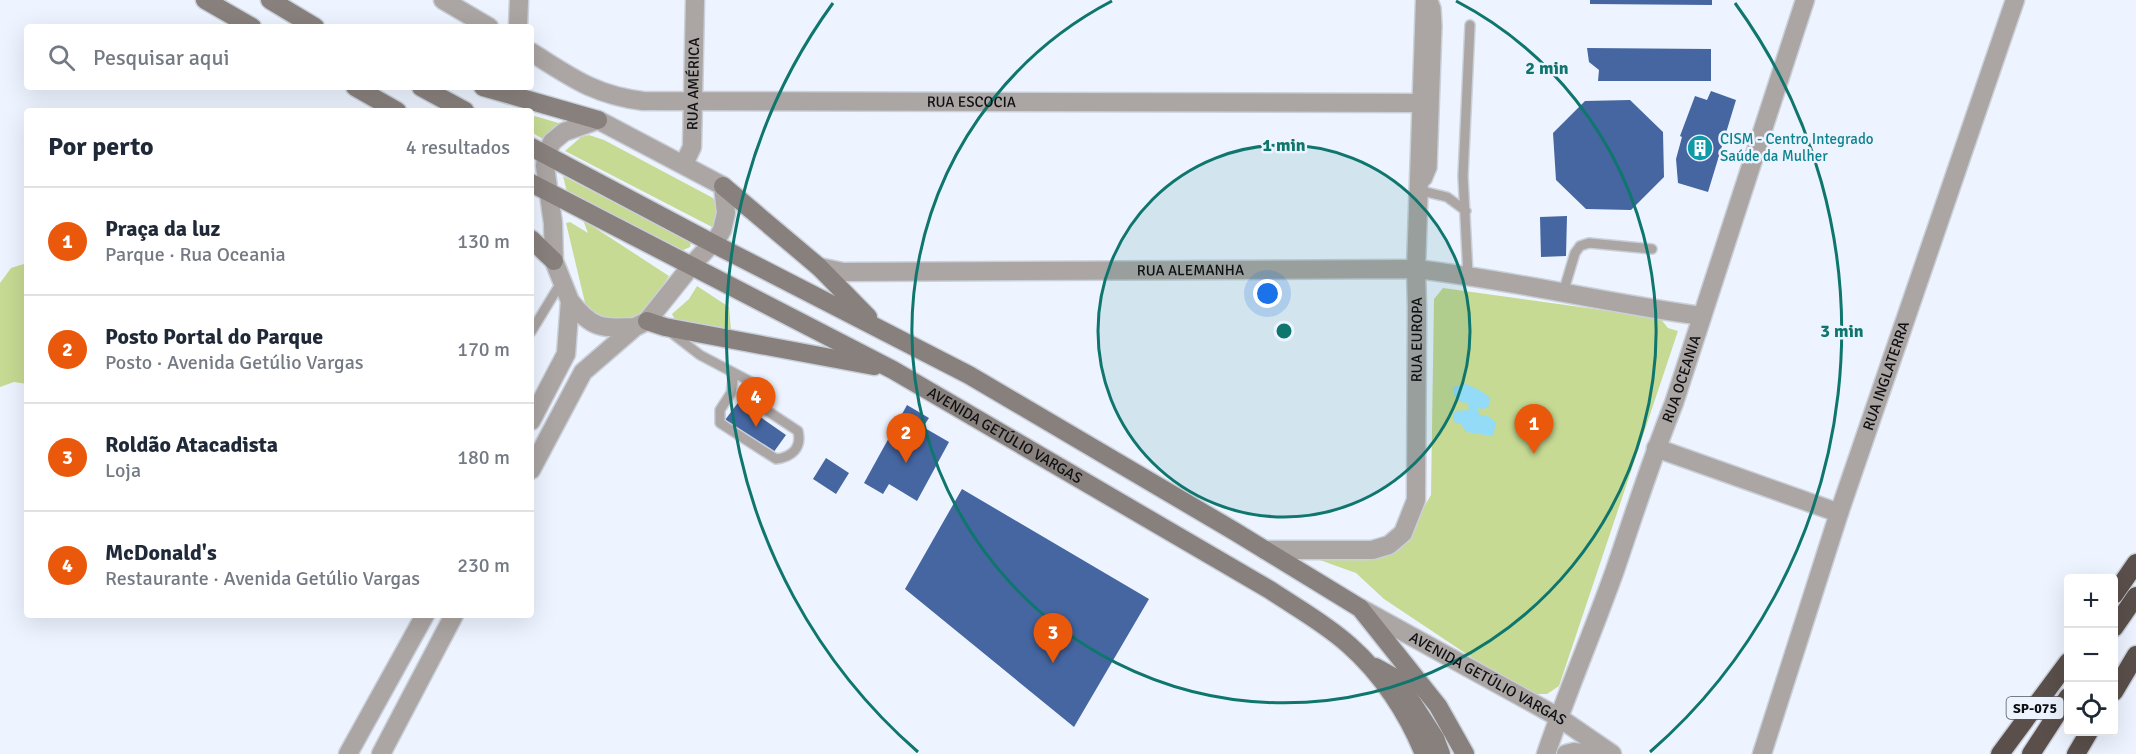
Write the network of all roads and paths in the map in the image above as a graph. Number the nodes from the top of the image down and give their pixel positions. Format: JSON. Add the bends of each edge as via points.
{"nodes":[{"id":1,"x":205,"y":0,"type":"edge"},
{"id":2,"x":270,"y":0,"type":"edge"},
{"id":3,"x":443,"y":0,"type":"edge"},
{"id":4,"x":519,"y":0,"type":"edge"},
{"id":5,"x":695,"y":0,"type":"edge"},
{"id":6,"x":1425,"y":0,"type":"edge"},
{"id":7,"x":1433,"y":0,"type":"edge"},
{"id":8,"x":1805,"y":0,"type":"edge"},
{"id":9,"x":2015,"y":0,"type":"edge"},
{"id":10,"x":247,"y":24,"type":"edge"},
{"id":11,"x":310,"y":24,"type":"edge"},
{"id":12,"x":484,"y":24,"type":"edge"},
{"id":13,"x":518,"y":24,"type":"edge"},
{"id":14,"x":1470,"y":25,"type":"dead end"},
{"id":15,"x":534,"y":54,"type":"edge"},
{"id":16,"x":361,"y":90,"type":"edge"},
{"id":17,"x":426,"y":90,"type":"edge"},
{"id":18,"x":493,"y":90,"type":"edge"},
{"id":19,"x":694,"y":100,"type":"junction"},
{"id":20,"x":1422,"y":103,"type":"junction"},
{"id":21,"x":392,"y":108,"type":"edge"},
{"id":22,"x":460,"y":108,"type":"edge"},
{"id":23,"x":598,"y":120,"type":"junction"},
{"id":24,"x":538,"y":151,"type":"edge"},
{"id":25,"x":684,"y":165,"type":"junction"},
{"id":26,"x":534,"y":185,"type":"edge"},
{"id":27,"x":723,"y":186,"type":"junction"},
{"id":28,"x":1419,"y":188,"type":"junction"},
{"id":29,"x":549,"y":193,"type":"junction"},
{"id":30,"x":1466,"y":212,"type":"junction"},
{"id":31,"x":712,"y":243,"type":"junction"},
{"id":32,"x":534,"y":245,"type":"edge"},
{"id":33,"x":1652,"y":249,"type":"dead end"},
{"id":34,"x":554,"y":261,"type":"junction"},
{"id":35,"x":692,"y":265,"type":"junction"},
{"id":36,"x":819,"y":267,"type":"junction"},
{"id":37,"x":1416,"y":269,"type":"junction"},
{"id":38,"x":1468,"y":275,"type":"junction"},
{"id":39,"x":562,"y":280,"type":"junction"},
{"id":40,"x":1563,"y":294,"type":"junction"},
{"id":41,"x":570,"y":301,"type":"junction"},
{"id":42,"x":1702,"y":316,"type":"junction"},
{"id":43,"x":641,"y":324,"type":"junction"},
{"id":44,"x":534,"y":327,"type":"edge"},
{"id":45,"x":665,"y":327,"type":"junction"},
{"id":46,"x":886,"y":332,"type":"junction"},
{"id":47,"x":893,"y":370,"type":"junction"},
{"id":48,"x":734,"y":374,"type":"junction"},
{"id":49,"x":534,"y":415,"type":"edge"},
{"id":50,"x":1656,"y":448,"type":"junction"},
{"id":51,"x":534,"y":464,"type":"edge"},
{"id":52,"x":1839,"y":513,"type":"junction"},
{"id":53,"x":1265,"y":550,"type":"junction"},
{"id":54,"x":2136,"y":563,"type":"edge"},
{"id":55,"x":2118,"y":590,"type":"edge"},
{"id":56,"x":2136,"y":596,"type":"edge"},
{"id":57,"x":1360,"y":608,"type":"junction"},
{"id":58,"x":422,"y":618,"type":"edge"},
{"id":59,"x":452,"y":618,"type":"edge"},
{"id":60,"x":2118,"y":622,"type":"edge"},
{"id":61,"x":2136,"y":655,"type":"edge"},
{"id":62,"x":1368,"y":663,"type":"junction"},
{"id":63,"x":2064,"y":667,"type":"edge"},
{"id":64,"x":2064,"y":668,"type":"edge"},
{"id":65,"x":2118,"y":685,"type":"edge"},
{"id":66,"x":2064,"y":703,"type":"edge"},
{"id":67,"x":1558,"y":717,"type":"junction"},
{"id":68,"x":2087,"y":736,"type":"edge"},
{"id":69,"x":348,"y":754,"type":"edge"},
{"id":70,"x":381,"y":754,"type":"edge"},
{"id":71,"x":1424,"y":754,"type":"edge"},
{"id":72,"x":1441,"y":754,"type":"edge"},
{"id":73,"x":1465,"y":754,"type":"edge"},
{"id":74,"x":1546,"y":754,"type":"edge"},
{"id":75,"x":1566,"y":754,"type":"edge"},
{"id":76,"x":1594,"y":754,"type":"edge"},
{"id":77,"x":1612,"y":754,"type":"edge"},
{"id":78,"x":1761,"y":754,"type":"edge"},
{"id":79,"x":1986,"y":754,"type":"edge"},
{"id":80,"x":2000,"y":754,"type":"edge"},
{"id":81,"x":2031,"y":754,"type":"edge"},
{"id":82,"x":2076,"y":754,"type":"edge"}],
"edges":[{"from":1,"to":10,"type":"main road"},
{"from":2,"to":11,"type":"main road"},
{"from":3,"to":12,"type":"street"},
{"from":4,"to":13,"type":"street"},
{"from":5,"to":19,"type":"street","name":"RUA AMÉRICA"},
{"from":6,"to":20,"type":"street","name":"RUA EUROPA"},
{"from":7,"to":28,"type":"lane","via":[[1437,26],[1432,168]]},
{"from":8,"to":42,"type":"street","name":"RUA OCEANIA"},
{"from":9,"to":52,"type":"street","name":"RUA INGLATERRA"},
{"from":14,"to":30,"type":"lane","via":[[1463,176]]},
{"from":15,"to":19,"type":"street","name":"RUA ESCOCIA","via":[[589,88],[614,96],[643,101]]},
{"from":16,"to":21,"type":"main road"},
{"from":17,"to":22,"type":"main road"},
{"from":18,"to":23,"type":"main road"},
{"from":19,"to":20,"type":"street","name":"RUA ESCOCIA"},
{"from":19,"to":25,"type":"street","name":"RUA AMÉRICA","via":[[692,147]]},
{"from":20,"to":28,"type":"street","name":"RUA EUROPA"},
{"from":23,"to":24,"type":"street","via":[[564,132]]},
{"from":23,"to":25,"type":"street"},
{"from":24,"to":29,"type":"street"},
{"from":24,"to":31,"type":"main road","name":"AVENIDA GETÚLIO VARGAS"},
{"from":25,"to":27,"type":"street"},
{"from":26,"to":29,"type":"main road","name":"AVENIDA GETÚLIO VARGAS"},
{"from":27,"to":31,"type":"street","via":[[725,221]]},
{"from":27,"to":36,"type":"main road"},
{"from":28,"to":30,"type":"lane","via":[[1447,197]]},
{"from":28,"to":37,"type":"street","name":"RUA EUROPA"},
{"from":29,"to":34,"type":"street"},
{"from":29,"to":35,"type":"main road","name":"AVENIDA GETÚLIO VARGAS"},
{"from":30,"to":38,"type":"lane"},
{"from":31,"to":35,"type":"street"},
{"from":31,"to":46,"type":"main road","name":"AVENIDA GETÚLIO VARGAS"},
{"from":32,"to":34,"type":"main road"},
{"from":33,"to":40,"type":"lane","via":[[1589,243],[1580,246]]},
{"from":34,"to":39,"type":"street"},
{"from":35,"to":43,"type":"street"},
{"from":35,"to":47,"type":"main road","name":"AVENIDA GETÚLIO VARGAS"},
{"from":36,"to":37,"type":"street","name":"RUA ALEMANHA","via":[[843,272]]},
{"from":36,"to":46,"type":"main road"},
{"from":37,"to":38,"type":"street","name":"RUA ALEMANHA"},
{"from":37,"to":53,"type":"street","name":"RUA EUROPA","via":[[1416,500],[1403,533],[1389,545],[1372,550]]},
{"from":38,"to":40,"type":"street","name":"RUA ALEMANHA"},
{"from":39,"to":41,"type":"street"},
{"from":39,"to":44,"type":"lane"},
{"from":40,"to":42,"type":"street","name":"RUA ALEMANHA"},
{"from":41,"to":43,"type":"street","via":[[593,324],[613,328]]},
{"from":41,"to":49,"type":"street","via":[[566,354]]},
{"from":42,"to":50,"type":"street","name":"RUA OCEANIA"},
{"from":43,"to":45,"type":"main road"},
{"from":43,"to":51,"type":"street","via":[[583,372]]},
{"from":45,"to":47,"type":"main road"},
{"from":45,"to":48,"type":"lane","via":[[690,349]]},
{"from":46,"to":53,"type":"main road","name":"AVENIDA GETÚLIO VARGAS","via":[[969,375]]},
{"from":47,"to":62,"type":"main road","name":"AVENIDA GETÚLIO VARGAS","via":[[1270,590],[1339,637]]},
{"from":48,"to":48,"type":"lane","via":[[757,385],[760,406],[798,431],[798,448],[789,457],[776,459],[720,423],[720,410],[730,393]]},
{"from":50,"to":52,"type":"street"},
{"from":50,"to":67,"type":"street","name":"RUA OCEANIA"},
{"from":52,"to":78,"type":"street","name":"RUA INGLATERRA"},
{"from":53,"to":57,"type":"main road","name":"AVENIDA GETÚLIO VARGAS"},
{"from":54,"to":55,"type":"highway"},
{"from":56,"to":60,"type":"highway"},
{"from":57,"to":67,"type":"street","name":"AVENIDA GETÚLIO VARGAS"},
{"from":57,"to":73,"type":"main road","name":"AVENIDA GETÚLIO VARGAS","via":[[1438,706]]},
{"from":58,"to":69,"type":"street"},
{"from":59,"to":70,"type":"street"},
{"from":61,"to":65,"type":"highway"},
{"from":62,"to":71,"type":"main road","name":"AVENIDA GETÚLIO VARGAS","via":[[1398,703]]},
{"from":62,"to":72,"type":"main road","via":[[1396,680],[1435,738]]},
{"from":63,"to":79,"type":"highway"},
{"from":64,"to":80,"type":"highway","number":"SP-075"},
{"from":66,"to":81,"type":"highway","number":"SP-075"},
{"from":67,"to":74,"type":"street","name":"RUA OCEANIA"},
{"from":67,"to":77,"type":"street","name":"AVENIDA GETÚLIO VARGAS"},
{"from":68,"to":82,"type":"highway"},
{"from":75,"to":76,"type":"street"}]}
